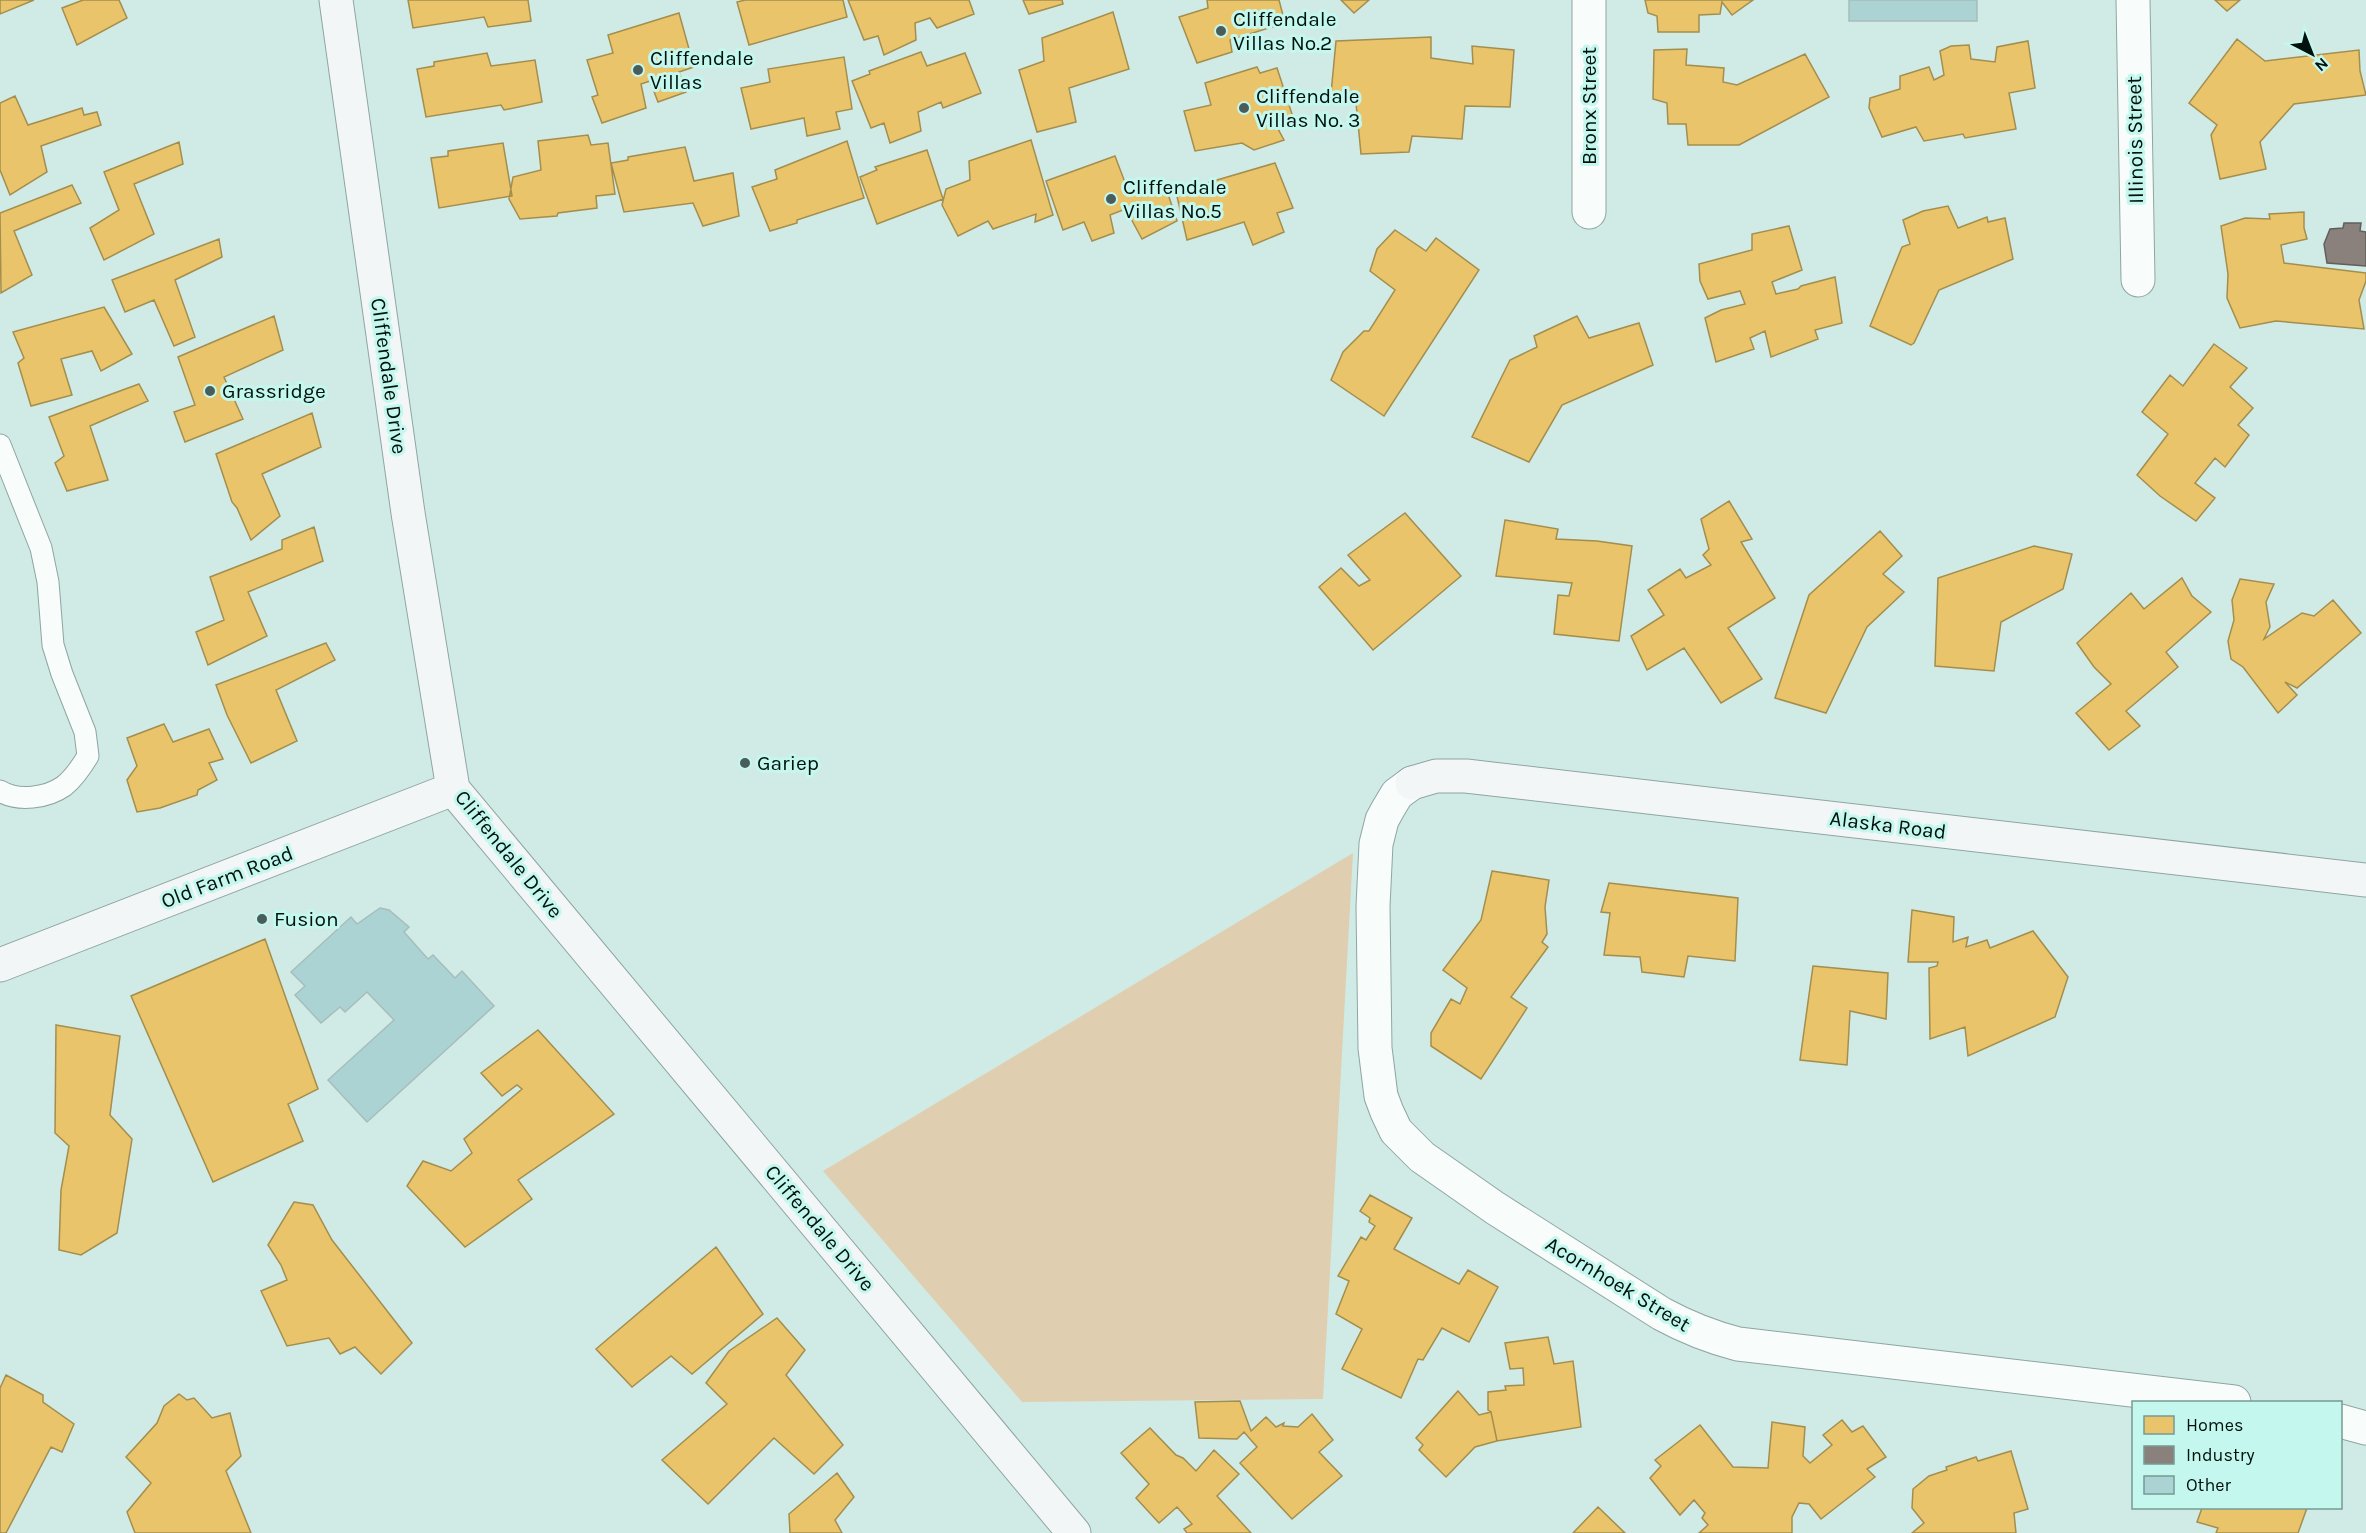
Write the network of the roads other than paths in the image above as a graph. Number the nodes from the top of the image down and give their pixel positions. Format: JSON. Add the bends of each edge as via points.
{"nodes":[{"id":1,"x":336,"y":0,"type":"edge"},
{"id":2,"x":1589,"y":0,"type":"edge"},
{"id":3,"x":2133,"y":0,"type":"edge"},
{"id":4,"x":1589,"y":212,"type":"dead end"},
{"id":5,"x":2138,"y":280,"type":"dead end"},
{"id":6,"x":0,"y":445,"type":"edge"},
{"id":7,"x":1412,"y":783,"type":"joint"},
{"id":8,"x":453,"y":789,"type":"junction"},
{"id":9,"x":0,"y":791,"type":"edge"},
{"id":10,"x":2366,"y":880,"type":"edge"},
{"id":11,"x":0,"y":965,"type":"edge"},
{"id":12,"x":2225,"y":1401,"type":"edge"},
{"id":13,"x":2342,"y":1422,"type":"edge"},
{"id":14,"x":2366,"y":1428,"type":"edge"},
{"id":15,"x":1074,"y":1533,"type":"edge"}],
"edges":[{"from":1,"to":8,"type":"street","name":"Cliffendale Drive","via":[[408,513]]},
{"from":2,"to":4,"type":"street","name":"Bronx Street"},
{"from":3,"to":5,"type":"street","name":"Illinois Street"},
{"from":6,"to":9,"type":"lane","via":[[41,548],[53,645],[85,732],[88,756],[63,786],[25,798],[11,798]]},
{"from":7,"to":10,"type":"street","name":"Alaska Road","via":[[1436,776],[1466,776]]},
{"from":7,"to":12,"type":"street","name":"Acornhoek Street","via":[[1397,794],[1388,808],[1376,844],[1375,1048],[1379,1086],[1387,1112],[1396,1131],[1422,1157],[1662,1314],[1705,1335],[1738,1344]]},
{"from":8,"to":11,"type":"street","name":"Old Farm Road"},
{"from":8,"to":15,"type":"street","name":"Cliffendale Drive"},
{"from":13,"to":14,"type":"street"}]}
